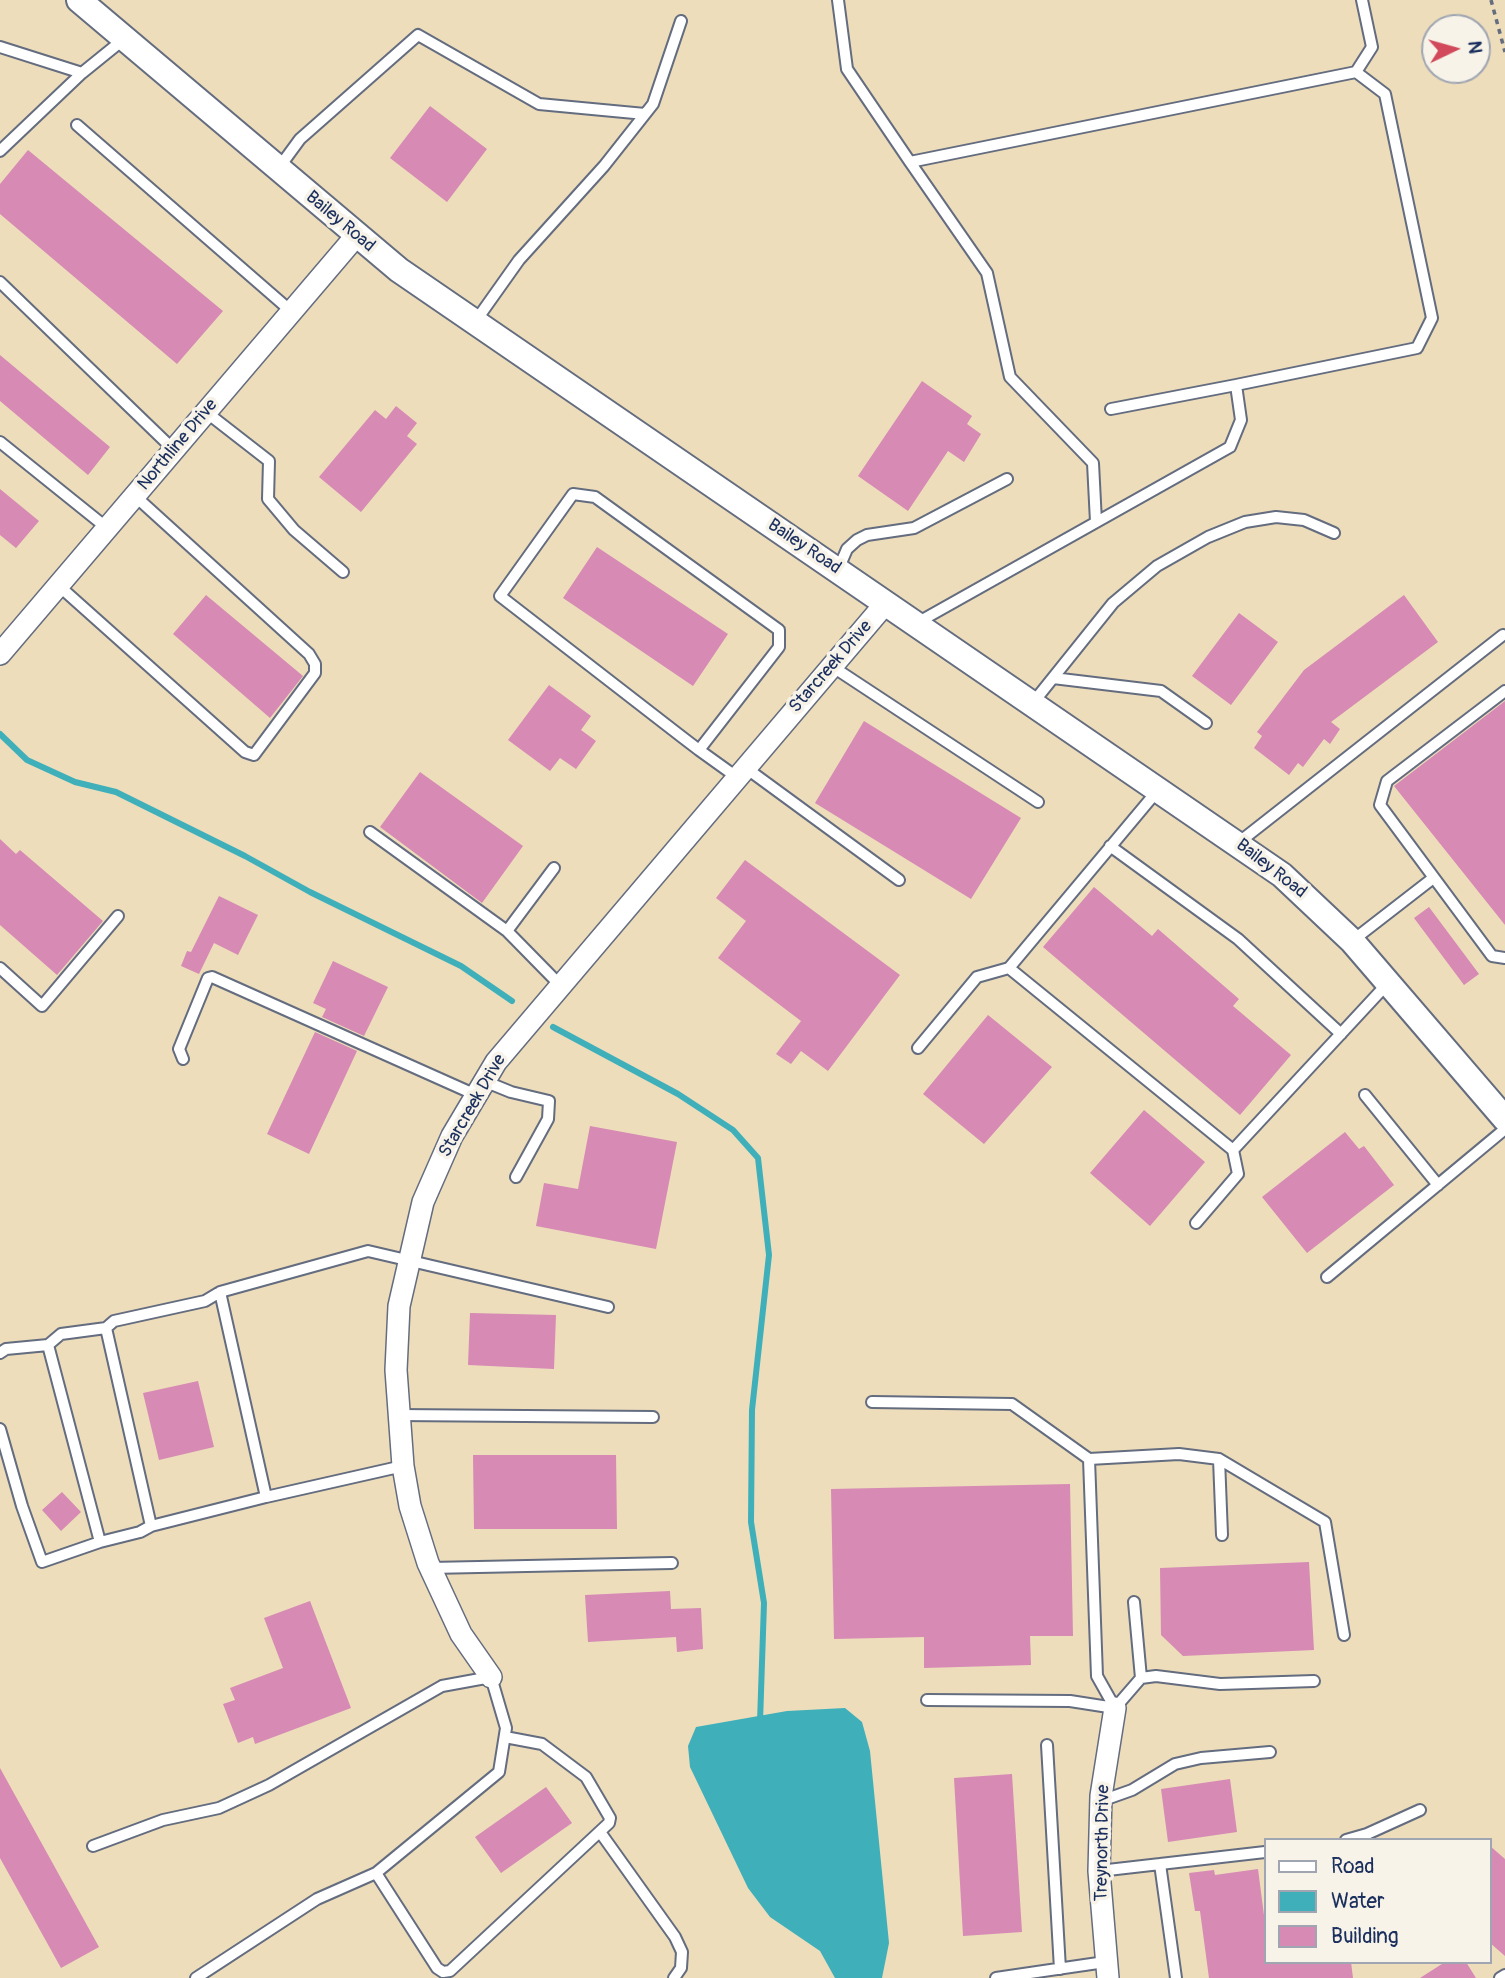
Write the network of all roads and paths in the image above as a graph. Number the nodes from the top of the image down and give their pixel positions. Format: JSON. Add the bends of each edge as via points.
{"nodes":[{"id":1,"x":79,"y":0,"type":"edge"},
{"id":2,"x":838,"y":0,"type":"edge"},
{"id":3,"x":1362,"y":0,"type":"edge"},
{"id":4,"x":1491,"y":0,"type":"edge"},
{"id":5,"x":681,"y":21,"type":"dead end"},
{"id":6,"x":126,"y":37,"type":"junction"},
{"id":7,"x":0,"y":47,"type":"edge"},
{"id":8,"x":1505,"y":52,"type":"edge"},
{"id":9,"x":82,"y":72,"type":"junction"},
{"id":10,"x":1356,"y":72,"type":"junction"},
{"id":11,"x":645,"y":114,"type":"junction"},
{"id":12,"x":77,"y":125,"type":"dead end"},
{"id":13,"x":0,"y":151,"type":"edge"},
{"id":14,"x":910,"y":162,"type":"junction"},
{"id":15,"x":278,"y":169,"type":"junction"},
{"id":16,"x":356,"y":236,"type":"junction"},
{"id":17,"x":0,"y":282,"type":"edge"},
{"id":18,"x":292,"y":312,"type":"junction"},
{"id":19,"x":474,"y":324,"type":"junction"},
{"id":20,"x":1236,"y":385,"type":"junction"},
{"id":21,"x":1111,"y":409,"type":"dead end"},
{"id":22,"x":206,"y":412,"type":"junction"},
{"id":23,"x":0,"y":442,"type":"edge"},
{"id":24,"x":174,"y":450,"type":"junction"},
{"id":25,"x":1007,"y":479,"type":"dead end"},
{"id":26,"x":135,"y":496,"type":"junction"},
{"id":27,"x":1096,"y":522,"type":"junction"},
{"id":28,"x":107,"y":528,"type":"junction"},
{"id":29,"x":1334,"y":533,"type":"dead end"},
{"id":30,"x":838,"y":570,"type":"junction"},
{"id":31,"x":343,"y":572,"type":"dead end"},
{"id":32,"x":58,"y":585,"type":"junction"},
{"id":33,"x":885,"y":604,"type":"junction"},
{"id":34,"x":915,"y":624,"type":"junction"},
{"id":35,"x":1503,"y":635,"type":"dead end"},
{"id":36,"x":0,"y":654,"type":"edge"},
{"id":37,"x":833,"y":667,"type":"junction"},
{"id":38,"x":1053,"y":678,"type":"junction"},
{"id":39,"x":1505,"y":691,"type":"edge"},
{"id":40,"x":1032,"y":704,"type":"junction"},
{"id":41,"x":1206,"y":723,"type":"dead end"},
{"id":42,"x":699,"y":750,"type":"junction"},
{"id":43,"x":742,"y":773,"type":"junction"},
{"id":44,"x":1158,"y":789,"type":"junction"},
{"id":45,"x":1038,"y":802,"type":"dead end"},
{"id":46,"x":370,"y":832,"type":"dead end"},
{"id":47,"x":1238,"y":843,"type":"junction"},
{"id":48,"x":1110,"y":846,"type":"junction"},
{"id":49,"x":554,"y":868,"type":"dead end"},
{"id":50,"x":1432,"y":879,"type":"junction"},
{"id":51,"x":899,"y":880,"type":"dead end"},
{"id":52,"x":118,"y":916,"type":"dead end"},
{"id":53,"x":507,"y":931,"type":"junction"},
{"id":54,"x":1352,"y":941,"type":"junction"},
{"id":55,"x":1505,"y":958,"type":"edge"},
{"id":56,"x":0,"y":968,"type":"edge"},
{"id":57,"x":1009,"y":968,"type":"junction"},
{"id":58,"x":1388,"y":983,"type":"junction"},
{"id":59,"x":560,"y":985,"type":"junction"},
{"id":60,"x":1341,"y":1034,"type":"junction"},
{"id":61,"x":918,"y":1048,"type":"dead end"},
{"id":62,"x":183,"y":1059,"type":"dead end"},
{"id":63,"x":480,"y":1088,"type":"junction"},
{"id":64,"x":1365,"y":1095,"type":"dead end"},
{"id":65,"x":1505,"y":1119,"type":"edge"},
{"id":66,"x":1505,"y":1129,"type":"edge"},
{"id":67,"x":1233,"y":1150,"type":"junction"},
{"id":68,"x":516,"y":1177,"type":"dead end"},
{"id":69,"x":1438,"y":1185,"type":"junction"},
{"id":70,"x":1196,"y":1223,"type":"dead end"},
{"id":71,"x":408,"y":1259,"type":"junction"},
{"id":72,"x":1327,"y":1277,"type":"dead end"},
{"id":73,"x":220,"y":1292,"type":"junction"},
{"id":74,"x":608,"y":1307,"type":"dead end"},
{"id":75,"x":106,"y":1328,"type":"junction"},
{"id":76,"x":48,"y":1345,"type":"junction"},
{"id":77,"x":0,"y":1353,"type":"edge"},
{"id":78,"x":872,"y":1402,"type":"dead end"},
{"id":79,"x":397,"y":1415,"type":"junction"},
{"id":80,"x":653,"y":1417,"type":"dead end"},
{"id":81,"x":0,"y":1429,"type":"edge"},
{"id":82,"x":1088,"y":1459,"type":"junction"},
{"id":83,"x":1219,"y":1459,"type":"junction"},
{"id":84,"x":403,"y":1466,"type":"junction"},
{"id":85,"x":266,"y":1497,"type":"junction"},
{"id":86,"x":151,"y":1526,"type":"junction"},
{"id":87,"x":1222,"y":1535,"type":"dead end"},
{"id":88,"x":100,"y":1542,"type":"junction"},
{"id":89,"x":672,"y":1563,"type":"dead end"},
{"id":90,"x":430,"y":1569,"type":"junction"},
{"id":91,"x":1134,"y":1602,"type":"dead end"},
{"id":92,"x":1344,"y":1634,"type":"dead end"},
{"id":93,"x":491,"y":1677,"type":"junction"},
{"id":94,"x":1141,"y":1678,"type":"junction"},
{"id":95,"x":1314,"y":1681,"type":"dead end"},
{"id":96,"x":927,"y":1700,"type":"dead end"},
{"id":97,"x":1115,"y":1708,"type":"junction"},
{"id":98,"x":505,"y":1737,"type":"junction"},
{"id":99,"x":1047,"y":1745,"type":"dead end"},
{"id":100,"x":1270,"y":1752,"type":"dead end"},
{"id":101,"x":1101,"y":1801,"type":"junction"},
{"id":102,"x":1420,"y":1810,"type":"dead end"},
{"id":103,"x":600,"y":1832,"type":"junction"},
{"id":104,"x":1353,"y":1838,"type":"edge"},
{"id":105,"x":93,"y":1846,"type":"dead end"},
{"id":106,"x":1264,"y":1852,"type":"edge"},
{"id":107,"x":1160,"y":1864,"type":"junction"},
{"id":108,"x":1099,"y":1871,"type":"junction"},
{"id":109,"x":376,"y":1873,"type":"junction"},
{"id":110,"x":1060,"y":1969,"type":"junction"},
{"id":111,"x":1106,"y":1970,"type":"edge"},
{"id":112,"x":1505,"y":1975,"type":"edge"},
{"id":113,"x":196,"y":1978,"type":"edge"},
{"id":114,"x":674,"y":1978,"type":"edge"},
{"id":115,"x":996,"y":1978,"type":"edge"},
{"id":116,"x":1176,"y":1978,"type":"edge"},
{"id":117,"x":1500,"y":1978,"type":"edge"}],
"edges":[{"from":1,"to":6,"type":"street","name":"Bailey Road"},
{"from":2,"to":14,"type":"lane","via":[[847,69]]},
{"from":3,"to":10,"type":"lane","via":[[1372,47]]},
{"from":4,"to":8,"type":"path"},
{"from":5,"to":11,"type":"lane","via":[[653,104]]},
{"from":6,"to":9,"type":"lane"},
{"from":6,"to":15,"type":"street","name":"Bailey Road"},
{"from":7,"to":9,"type":"lane"},
{"from":9,"to":13,"type":"lane"},
{"from":10,"to":14,"type":"lane"},
{"from":10,"to":20,"type":"lane","via":[[1385,94],[1433,318],[1417,348]]},
{"from":11,"to":15,"type":"lane","via":[[539,104],[418,35],[300,139]]},
{"from":11,"to":19,"type":"lane","via":[[519,260]]},
{"from":12,"to":18,"type":"lane"},
{"from":14,"to":27,"type":"lane","via":[[987,272],[1010,377],[1093,463]]},
{"from":15,"to":16,"type":"street","name":"Bailey Road"},
{"from":16,"to":18,"type":"street","name":"Northline Drive"},
{"from":16,"to":19,"type":"street","name":"Bailey Road"},
{"from":17,"to":24,"type":"lane"},
{"from":18,"to":22,"type":"street","name":"Northline Drive"},
{"from":19,"to":30,"type":"street","name":"Bailey Road"},
{"from":20,"to":21,"type":"lane"},
{"from":20,"to":27,"type":"lane","via":[[1241,420],[1230,447]]},
{"from":22,"to":24,"type":"street","name":"Northline Drive"},
{"from":22,"to":31,"type":"lane","via":[[269,461],[268,499],[294,530]]},
{"from":23,"to":28,"type":"lane"},
{"from":24,"to":26,"type":"street","name":"Northline Drive"},
{"from":25,"to":30,"type":"lane","via":[[923,524],[856,540]]},
{"from":26,"to":28,"type":"street","name":"Northline Drive"},
{"from":26,"to":32,"type":"lane","via":[[315,664],[315,673],[254,755],[245,752]]},
{"from":27,"to":34,"type":"lane"},
{"from":28,"to":32,"type":"street","name":"Northline Drive"},
{"from":29,"to":38,"type":"lane","via":[[1304,520],[1276,517],[1245,522],[1208,537],[1157,566],[1113,603]]},
{"from":30,"to":33,"type":"street","name":"Bailey Road"},
{"from":32,"to":36,"type":"street","name":"Northline Drive"},
{"from":33,"to":34,"type":"street","name":"Bailey Road"},
{"from":33,"to":37,"type":"street","name":"Starcreek Drive"},
{"from":34,"to":40,"type":"street","name":"Bailey Road"},
{"from":35,"to":47,"type":"lane"},
{"from":37,"to":43,"type":"street","name":"Starcreek Drive"},
{"from":37,"to":45,"type":"lane"},
{"from":38,"to":40,"type":"lane"},
{"from":38,"to":41,"type":"lane","via":[[1161,691]]},
{"from":39,"to":50,"type":"lane","via":[[1387,781],[1380,805]]},
{"from":40,"to":44,"type":"street","name":"Bailey Road"},
{"from":42,"to":42,"type":"lane","via":[[500,596],[573,494],[595,497],[779,630],[779,647]]},
{"from":42,"to":43,"type":"lane"},
{"from":43,"to":51,"type":"lane"},
{"from":43,"to":59,"type":"street","name":"Starcreek Drive"},
{"from":44,"to":47,"type":"street","name":"Bailey Road"},
{"from":44,"to":48,"type":"lane"},
{"from":46,"to":53,"type":"lane"},
{"from":47,"to":54,"type":"street","name":"Bailey Road","via":[[1301,891]]},
{"from":48,"to":57,"type":"lane"},
{"from":48,"to":60,"type":"lane","via":[[1238,939]]},
{"from":49,"to":53,"type":"lane"},
{"from":50,"to":54,"type":"lane"},
{"from":50,"to":55,"type":"lane","via":[[1492,956]]},
{"from":52,"to":56,"type":"lane","via":[[42,1006]]},
{"from":53,"to":59,"type":"lane"},
{"from":54,"to":58,"type":"street","name":"Bailey Road"},
{"from":57,"to":61,"type":"lane","via":[[977,977]]},
{"from":57,"to":67,"type":"lane"},
{"from":58,"to":60,"type":"lane"},
{"from":58,"to":65,"type":"street","name":"Bailey Road"},
{"from":59,"to":63,"type":"street","name":"Starcreek Drive"},
{"from":60,"to":67,"type":"lane"},
{"from":62,"to":63,"type":"lane","via":[[179,1049],[212,977]]},
{"from":63,"to":68,"type":"lane","via":[[549,1101],[548,1119]]},
{"from":63,"to":71,"type":"street","name":"Starcreek Drive","via":[[452,1136],[423,1202]]},
{"from":64,"to":69,"type":"lane"},
{"from":66,"to":69,"type":"lane"},
{"from":67,"to":70,"type":"lane","via":[[1238,1174]]},
{"from":69,"to":72,"type":"lane"},
{"from":71,"to":73,"type":"lane","via":[[368,1251]]},
{"from":71,"to":74,"type":"lane"},
{"from":71,"to":79,"type":"street","name":"Starcreek Drive","via":[[399,1306]]},
{"from":73,"to":75,"type":"lane","via":[[205,1301],[114,1321]]},
{"from":73,"to":85,"type":"lane"},
{"from":75,"to":76,"type":"lane","via":[[61,1334]]},
{"from":75,"to":86,"type":"lane"},
{"from":76,"to":77,"type":"lane"},
{"from":76,"to":88,"type":"lane"},
{"from":78,"to":82,"type":"lane","via":[[1012,1404]]},
{"from":79,"to":80,"type":"lane"},
{"from":79,"to":84,"type":"street","name":"Starcreek Drive"},
{"from":81,"to":88,"type":"lane","via":[[42,1562]]},
{"from":82,"to":83,"type":"lane","via":[[1179,1454]]},
{"from":82,"to":97,"type":"lane","via":[[1097,1676]]},
{"from":83,"to":87,"type":"lane"},
{"from":83,"to":92,"type":"lane","via":[[1325,1522]]},
{"from":84,"to":85,"type":"lane"},
{"from":84,"to":90,"type":"street","name":"Starcreek Drive"},
{"from":85,"to":86,"type":"lane"},
{"from":86,"to":88,"type":"lane"},
{"from":89,"to":90,"type":"lane"},
{"from":90,"to":93,"type":"street","name":"Starcreek Drive","via":[[461,1634]]},
{"from":91,"to":94,"type":"lane"},
{"from":93,"to":98,"type":"lane"},
{"from":93,"to":105,"type":"lane","via":[[442,1686],[219,1808],[163,1820]]},
{"from":94,"to":95,"type":"lane","via":[[1220,1684]]},
{"from":94,"to":97,"type":"lane"},
{"from":96,"to":97,"type":"lane","via":[[1070,1700]]},
{"from":97,"to":101,"type":"street","name":"Treynorth Drive"},
{"from":98,"to":103,"type":"lane","via":[[542,1744],[586,1777],[610,1818]]},
{"from":98,"to":109,"type":"lane","via":[[499,1772]]},
{"from":99,"to":110,"type":"lane"},
{"from":100,"to":101,"type":"lane","via":[[1175,1764],[1132,1790]]},
{"from":101,"to":108,"type":"street","name":"Treynorth Drive"},
{"from":102,"to":104,"type":"lane"},
{"from":103,"to":109,"type":"lane","via":[[450,1971],[437,1968]]},
{"from":103,"to":114,"type":"lane","via":[[675,1937],[682,1952],[681,1968]]},
{"from":106,"to":107,"type":"lane"},
{"from":107,"to":108,"type":"lane"},
{"from":107,"to":116,"type":"lane"},
{"from":108,"to":111,"type":"street","name":"Treynorth Drive"},
{"from":109,"to":113,"type":"lane","via":[[317,1899]]},
{"from":110,"to":111,"type":"lane"},
{"from":110,"to":115,"type":"lane"},
{"from":112,"to":117,"type":"lane"}]}
